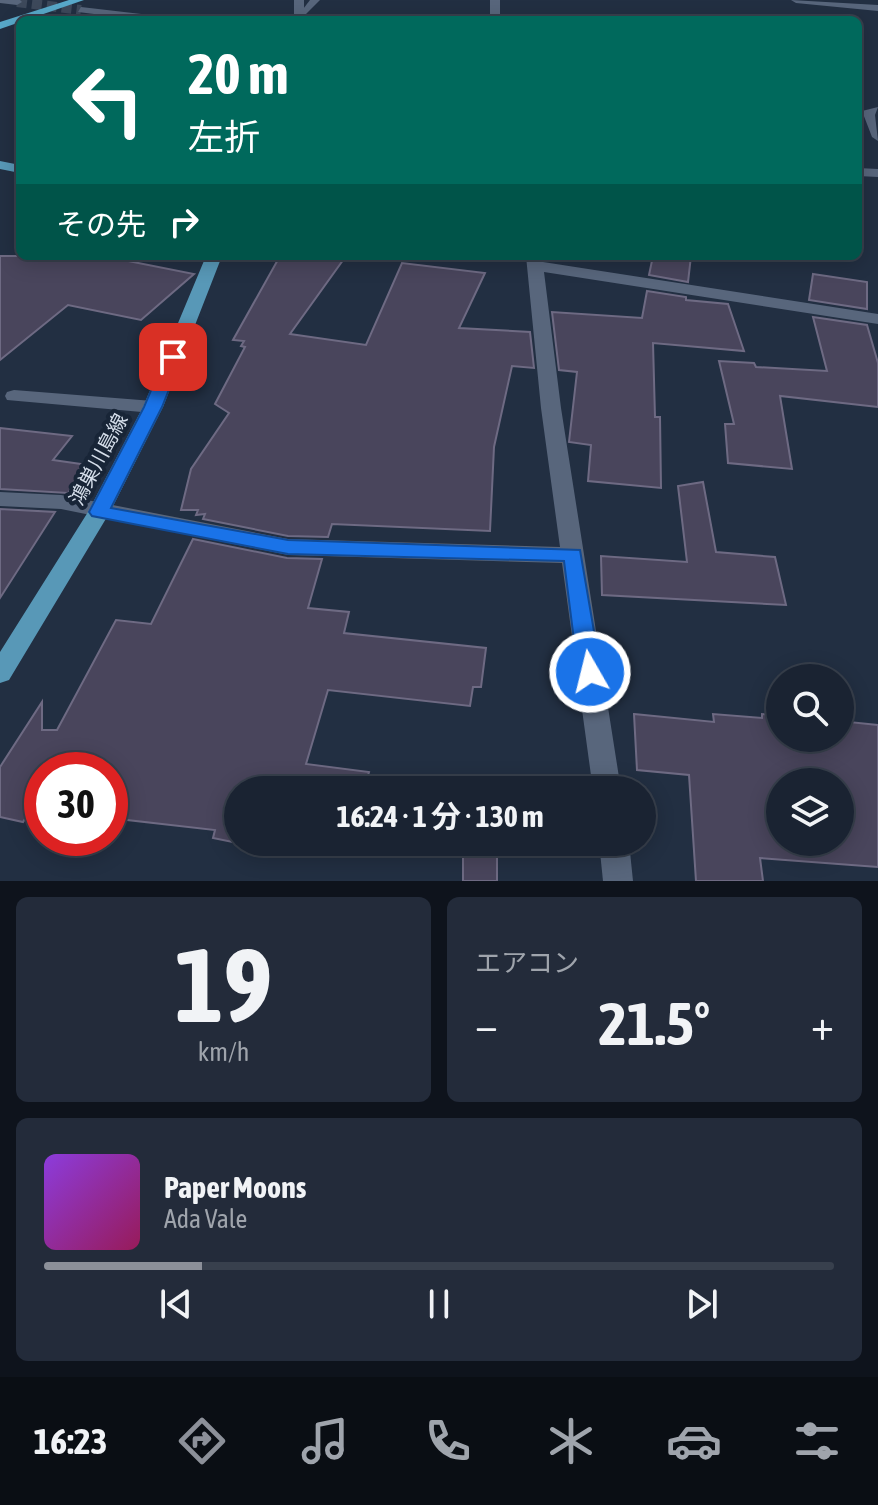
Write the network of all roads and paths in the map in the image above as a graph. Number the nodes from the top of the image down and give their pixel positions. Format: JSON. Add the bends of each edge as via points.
{"nodes":[{"id":1,"x":1,"y":0,"type":"edge"},
{"id":2,"x":49,"y":0,"type":"edge"},
{"id":3,"x":315,"y":0,"type":"edge"},
{"id":4,"x":796,"y":0,"type":"edge"},
{"id":5,"x":17,"y":2,"type":"dead end"},
{"id":6,"x":80,"y":5,"type":"edge"},
{"id":7,"x":878,"y":8,"type":"edge"},
{"id":8,"x":0,"y":16,"type":"edge"},
{"id":9,"x":38,"y":16,"type":"edge"},
{"id":10,"x":144,"y":16,"type":"edge"},
{"id":11,"x":301,"y":16,"type":"edge"},
{"id":12,"x":878,"y":111,"type":"edge"},
{"id":13,"x":876,"y":133,"type":"edge"},
{"id":14,"x":212,"y":260,"type":"edge"},
{"id":15,"x":534,"y":261,"type":"edge"},
{"id":16,"x":878,"y":319,"type":"edge"},
{"id":17,"x":14,"y":396,"type":"dead end"},
{"id":18,"x":153,"y":407,"type":"junction"},
{"id":19,"x":0,"y":499,"type":"edge"},
{"id":20,"x":99,"y":512,"type":"junction"},
{"id":21,"x":573,"y":555,"type":"junction"},
{"id":22,"x":0,"y":673,"type":"edge"},
{"id":23,"x":605,"y":776,"type":"edge"},
{"id":24,"x":615,"y":856,"type":"edge"},
{"id":25,"x":618,"y":881,"type":"edge"}],
"edges":[{"from":1,"to":5,"type":"street"},
{"from":2,"to":8,"type":"highway"},
{"from":3,"to":11,"type":"street"},
{"from":4,"to":7,"type":"street"},
{"from":6,"to":9,"type":"highway"},
{"from":6,"to":10,"type":"street"},
{"from":12,"to":13,"type":"street","via":[[868,111]]},
{"from":14,"to":18,"type":"main road","name":"鴻巣川島線"},
{"from":15,"to":16,"type":"street"},
{"from":15,"to":21,"type":"street"},
{"from":17,"to":18,"type":"street"},
{"from":18,"to":20,"type":"main road","name":"鴻巣川島線"},
{"from":19,"to":20,"type":"street","via":[[61,502]]},
{"from":20,"to":21,"type":"street","via":[[288,547]]},
{"from":20,"to":22,"type":"main road","name":"鴻巣川島線"},
{"from":21,"to":23,"type":"street"},
{"from":24,"to":25,"type":"street"}]}
